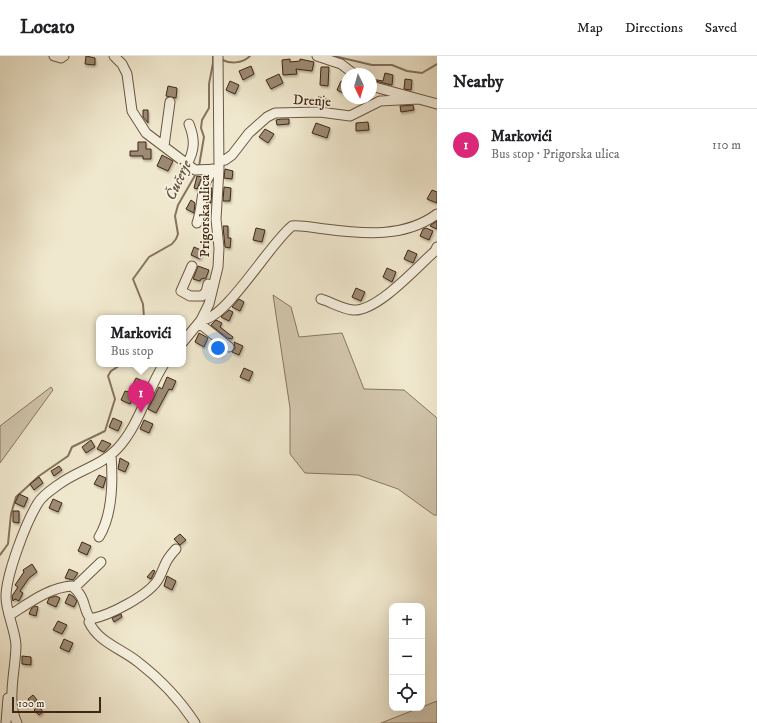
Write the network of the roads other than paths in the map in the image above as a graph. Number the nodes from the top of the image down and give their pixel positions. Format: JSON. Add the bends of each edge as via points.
{"nodes":[{"id":1,"x":54,"y":56,"type":"edge"},
{"id":2,"x":64,"y":56,"type":"edge"},
{"id":3,"x":114,"y":56,"type":"edge"},
{"id":4,"x":317,"y":56,"type":"edge"},
{"id":5,"x":219,"y":60,"type":"edge"},
{"id":6,"x":346,"y":68,"type":"edge"},
{"id":7,"x":377,"y":88,"type":"edge"},
{"id":8,"x":420,"y":99,"type":"junction"},
{"id":9,"x":170,"y":102,"type":"dead end"},
{"id":10,"x":437,"y":104,"type":"edge"},
{"id":11,"x":189,"y":124,"type":"dead end"},
{"id":12,"x":164,"y":146,"type":"junction"},
{"id":13,"x":216,"y":167,"type":"junction"},
{"id":14,"x":195,"y":168,"type":"junction"},
{"id":15,"x":437,"y":214,"type":"edge"},
{"id":16,"x":197,"y":223,"type":"dead end"},
{"id":17,"x":437,"y":247,"type":"edge"},
{"id":18,"x":192,"y":266,"type":"dead end"},
{"id":19,"x":215,"y":277,"type":"junction"},
{"id":20,"x":202,"y":284,"type":"dead end"},
{"id":21,"x":196,"y":297,"type":"junction"},
{"id":22,"x":321,"y":299,"type":"dead end"},
{"id":23,"x":200,"y":322,"type":"junction"},
{"id":24,"x":186,"y":338,"type":"edge"},
{"id":25,"x":229,"y":347,"type":"dead end"},
{"id":26,"x":162,"y":367,"type":"edge"},
{"id":27,"x":111,"y":455,"type":"junction"},
{"id":28,"x":99,"y":537,"type":"dead end"},
{"id":29,"x":176,"y":549,"type":"dead end"},
{"id":30,"x":101,"y":562,"type":"dead end"},
{"id":31,"x":3,"y":588,"type":"edge"},
{"id":32,"x":74,"y":588,"type":"junction"},
{"id":33,"x":10,"y":615,"type":"junction"},
{"id":34,"x":92,"y":619,"type":"junction"},
{"id":35,"x":13,"y":688,"type":"junction"},
{"id":36,"x":6,"y":723,"type":"edge"},
{"id":37,"x":17,"y":723,"type":"edge"},
{"id":38,"x":195,"y":723,"type":"edge"}],
"edges":[{"from":1,"to":2,"type":"street"},
{"from":3,"to":12,"type":"street","via":[[127,74],[132,111],[137,121],[146,133]]},
{"from":4,"to":6,"type":"street"},
{"from":5,"to":13,"type":"street","name":"Prigorska ulica"},
{"from":7,"to":8,"type":"street"},
{"from":8,"to":10,"type":"street"},
{"from":8,"to":13,"type":"street","name":"Drenje","via":[[380,101],[350,116],[320,112],[275,113],[249,133],[232,155]]},
{"from":9,"to":12,"type":"street"},
{"from":11,"to":14,"type":"street"},
{"from":12,"to":14,"type":"street"},
{"from":13,"to":14,"type":"street"},
{"from":13,"to":16,"type":"street","via":[[205,185]]},
{"from":13,"to":19,"type":"street","name":"Prigorska ulica","via":[[219,248]]},
{"from":15,"to":23,"type":"street","via":[[426,223],[403,231],[374,233],[292,226],[281,235],[240,290],[217,314]]},
{"from":17,"to":22,"type":"street","via":[[389,294],[372,304],[355,310]]},
{"from":18,"to":21,"type":"street","via":[[181,291]]},
{"from":19,"to":21,"type":"street","via":[[208,283],[206,292]]},
{"from":19,"to":23,"type":"street","name":"Prigorska ulica","via":[[209,304]]},
{"from":20,"to":21,"type":"street"},
{"from":23,"to":24,"type":"street","name":"Prigorska ulica"},
{"from":23,"to":25,"type":"street"},
{"from":26,"to":27,"type":"street","via":[[126,439]]},
{"from":27,"to":28,"type":"street","via":[[112,483],[109,509]]},
{"from":27,"to":31,"type":"street","via":[[59,484],[38,503]]},
{"from":29,"to":34,"type":"street","via":[[164,562],[159,578],[151,588],[101,617]]},
{"from":30,"to":32,"type":"street"},
{"from":31,"to":33,"type":"street"},
{"from":32,"to":33,"type":"street","via":[[72,586],[57,589]]},
{"from":32,"to":34,"type":"street","via":[[84,600],[88,616]]},
{"from":33,"to":35,"type":"street","via":[[16,646]]},
{"from":34,"to":38,"type":"street","via":[[89,622],[97,634],[110,645],[125,651],[158,678]]},
{"from":35,"to":36,"type":"street","via":[[8,694]]},
{"from":35,"to":37,"type":"street"}]}
